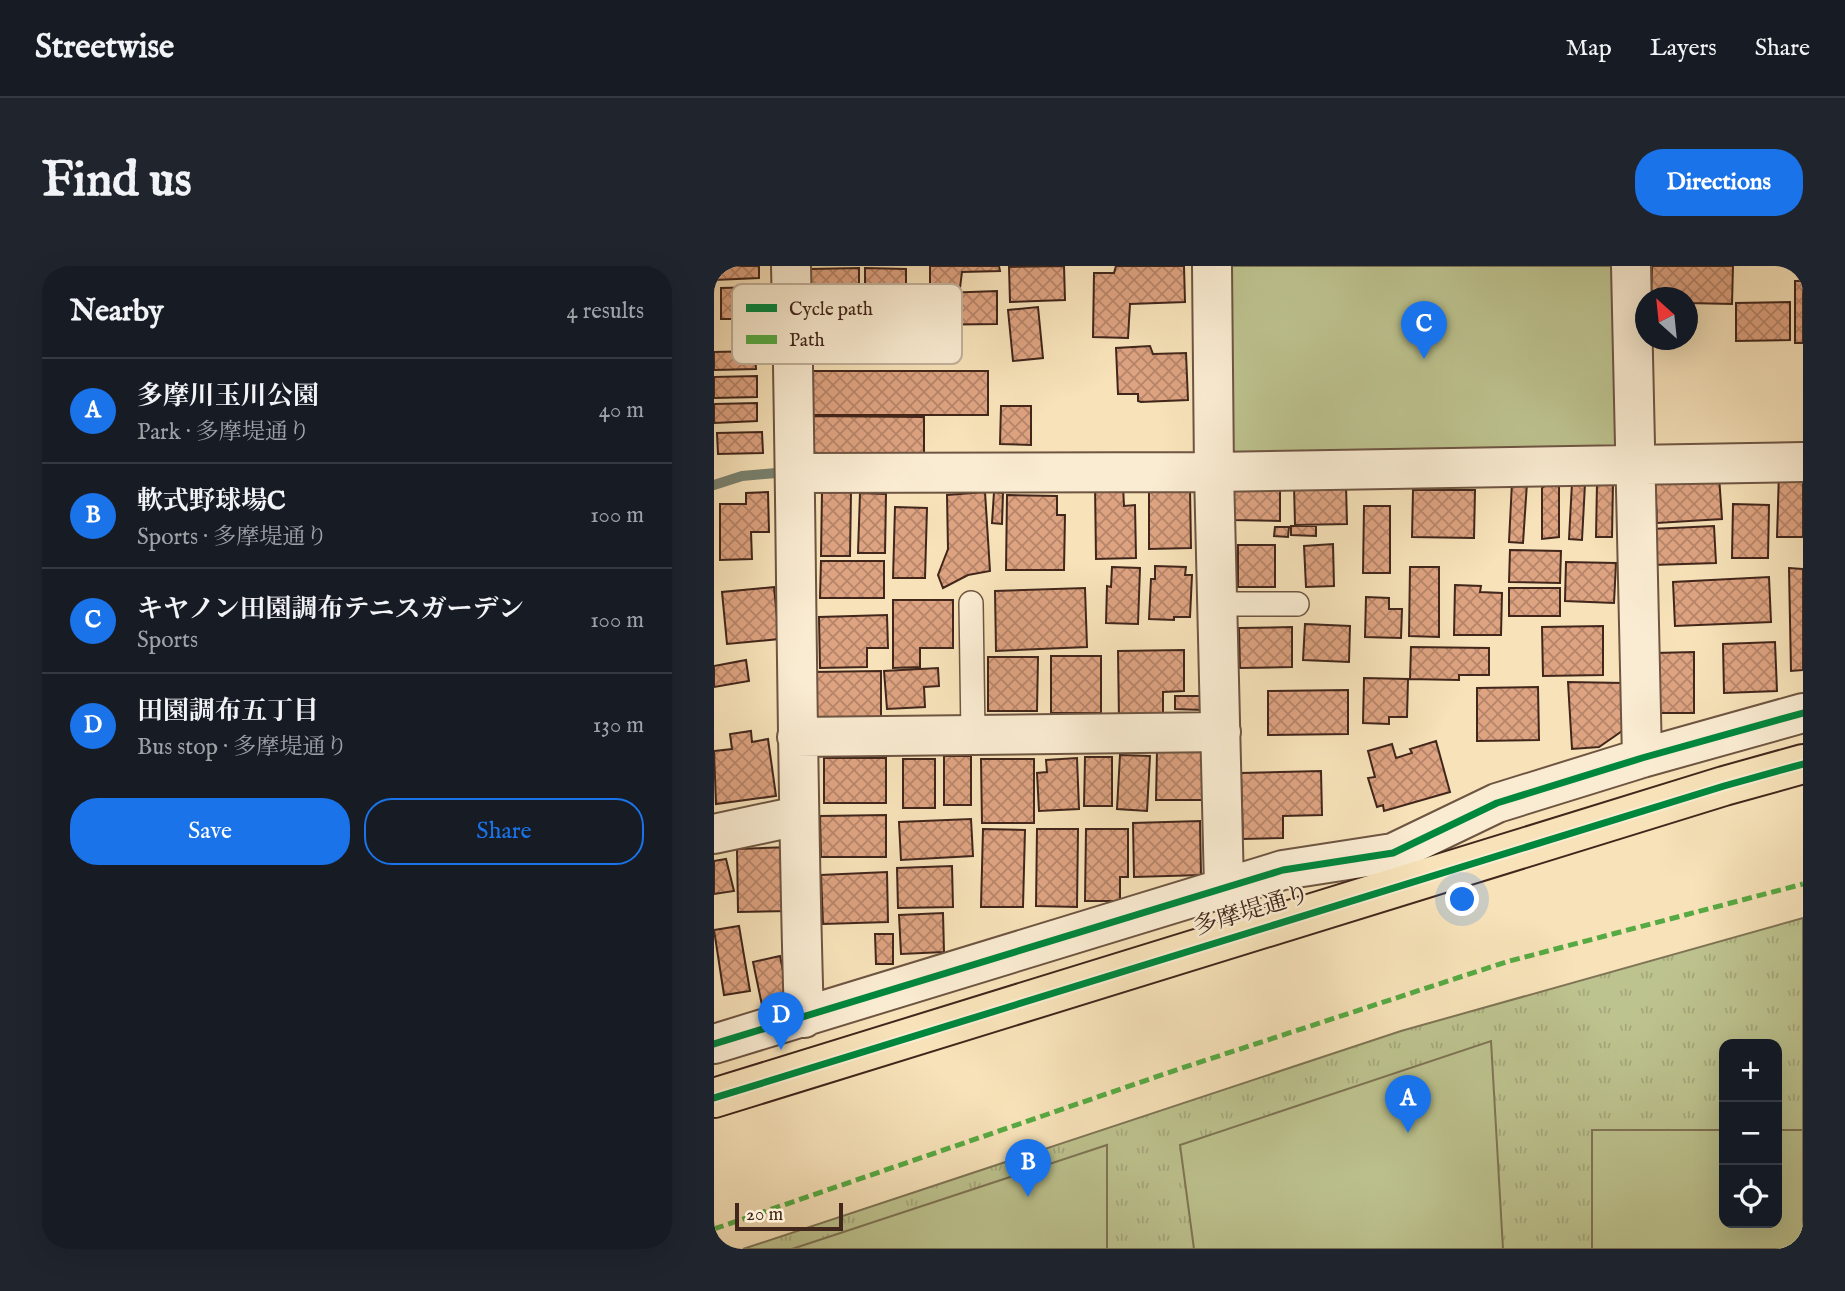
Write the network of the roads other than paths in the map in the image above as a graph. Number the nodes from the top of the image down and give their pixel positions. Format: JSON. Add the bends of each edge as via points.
{"nodes":[{"id":1,"x":791,"y":266,"type":"edge"},
{"id":2,"x":1212,"y":266,"type":"edge"},
{"id":3,"x":1630,"y":266,"type":"edge"},
{"id":4,"x":791,"y":284,"type":"edge"},
{"id":5,"x":793,"y":364,"type":"edge"},
{"id":6,"x":1803,"y":462,"type":"edge"},
{"id":7,"x":1635,"y":465,"type":"junction"},
{"id":8,"x":1214,"y":472,"type":"junction"},
{"id":9,"x":796,"y":473,"type":"junction"},
{"id":10,"x":971,"y":603,"type":"dead end"},
{"id":11,"x":1217,"y":604,"type":"junction"},
{"id":12,"x":1297,"y":604,"type":"dead end"},
{"id":13,"x":1803,"y":713,"type":"edge"},
{"id":14,"x":1220,"y":732,"type":"junction"},
{"id":15,"x":973,"y":735,"type":"junction"},
{"id":16,"x":797,"y":737,"type":"junction"},
{"id":17,"x":1642,"y":758,"type":"junction"},
{"id":18,"x":1803,"y":764,"type":"edge"},
{"id":19,"x":798,"y":816,"type":"junction"},
{"id":20,"x":714,"y":834,"type":"edge"},
{"id":21,"x":1398,"y":869,"type":"junction"},
{"id":22,"x":1224,"y":887,"type":"junction"},
{"id":23,"x":804,"y":1018,"type":"junction"},
{"id":24,"x":714,"y":1044,"type":"edge"},
{"id":25,"x":714,"y":1098,"type":"edge"}],
"edges":[{"from":1,"to":4,"type":"street"},
{"from":2,"to":8,"type":"street"},
{"from":3,"to":7,"type":"street"},
{"from":5,"to":9,"type":"street"},
{"from":6,"to":7,"type":"street"},
{"from":7,"to":8,"type":"street"},
{"from":7,"to":17,"type":"street"},
{"from":8,"to":9,"type":"street"},
{"from":8,"to":11,"type":"street"},
{"from":9,"to":16,"type":"street"},
{"from":10,"to":15,"type":"lane"},
{"from":11,"to":12,"type":"lane"},
{"from":11,"to":14,"type":"street"},
{"from":13,"to":17,"type":"street"},
{"from":14,"to":15,"type":"street"},
{"from":14,"to":22,"type":"street"},
{"from":15,"to":16,"type":"street"},
{"from":16,"to":19,"type":"street"},
{"from":17,"to":21,"type":"street","via":[[1497,803]]},
{"from":18,"to":21,"type":"main road","name":"多摩堤通り"},
{"from":19,"to":20,"type":"street"},
{"from":19,"to":23,"type":"street"},
{"from":21,"to":22,"type":"street","via":[[1283,870]]},
{"from":21,"to":25,"type":"main road","name":"多摩堤通り"},
{"from":22,"to":23,"type":"street"},
{"from":23,"to":24,"type":"street"}]}
